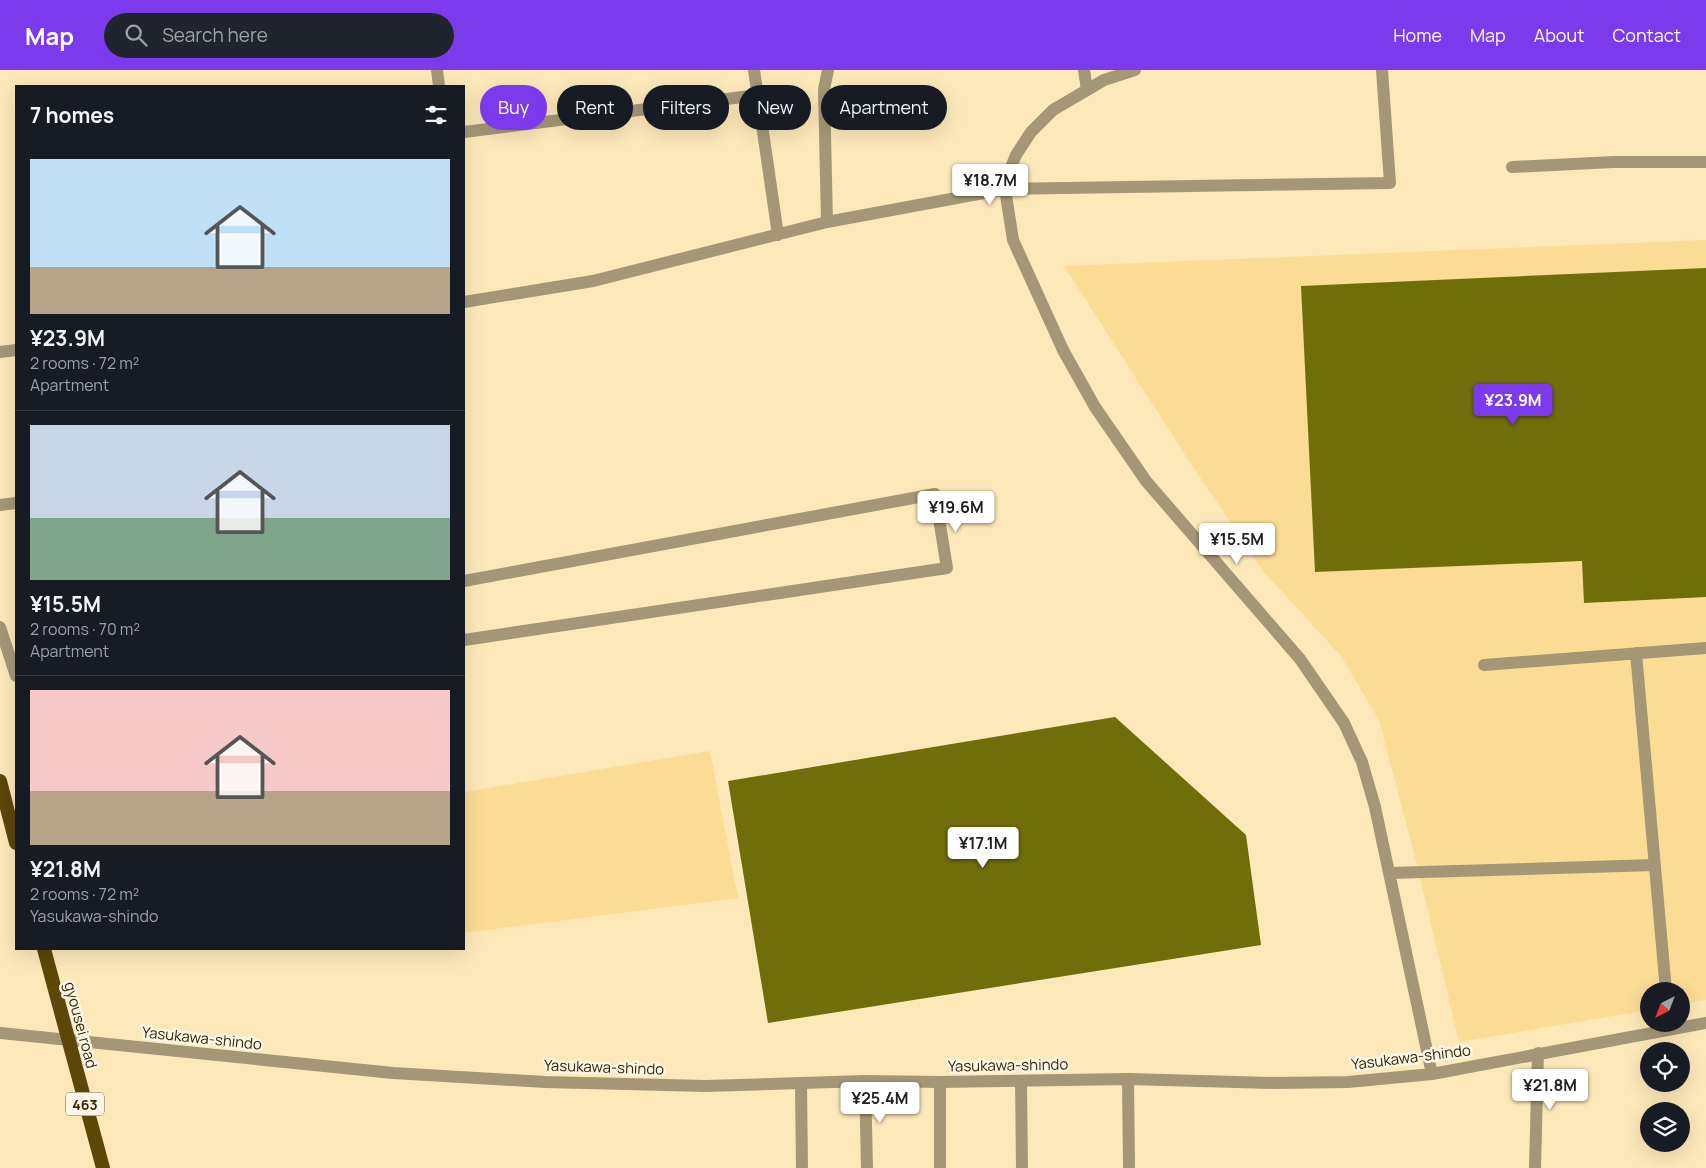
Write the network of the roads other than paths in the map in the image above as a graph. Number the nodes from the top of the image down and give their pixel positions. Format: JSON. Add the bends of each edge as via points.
{"nodes":[{"id":1,"x":437,"y":70,"type":"edge"},
{"id":2,"x":754,"y":70,"type":"edge"},
{"id":3,"x":828,"y":70,"type":"edge"},
{"id":4,"x":1084,"y":70,"type":"edge"},
{"id":5,"x":1134,"y":70,"type":"edge"},
{"id":6,"x":1382,"y":70,"type":"edge"},
{"id":7,"x":439,"y":85,"type":"edge"},
{"id":8,"x":756,"y":85,"type":"edge"},
{"id":9,"x":1087,"y":90,"type":"junction"},
{"id":10,"x":739,"y":97,"type":"edge"},
{"id":11,"x":763,"y":130,"type":"edge"},
{"id":12,"x":465,"y":132,"type":"edge"},
{"id":13,"x":1706,"y":162,"type":"edge"},
{"id":14,"x":1512,"y":167,"type":"dead end"},
{"id":15,"x":1005,"y":189,"type":"junction"},
{"id":16,"x":827,"y":222,"type":"junction"},
{"id":17,"x":778,"y":235,"type":"junction"},
{"id":18,"x":465,"y":299,"type":"edge"},
{"id":19,"x":15,"y":350,"type":"edge"},
{"id":20,"x":0,"y":352,"type":"edge"},
{"id":21,"x":15,"y":503,"type":"edge"},
{"id":22,"x":0,"y":505,"type":"edge"},
{"id":23,"x":465,"y":581,"type":"edge"},
{"id":24,"x":0,"y":627,"type":"edge"},
{"id":25,"x":465,"y":640,"type":"edge"},
{"id":26,"x":1706,"y":648,"type":"edge"},
{"id":27,"x":1636,"y":653,"type":"junction"},
{"id":28,"x":1484,"y":665,"type":"dead end"},
{"id":29,"x":15,"y":673,"type":"edge"},
{"id":30,"x":0,"y":781,"type":"edge"},
{"id":31,"x":15,"y":839,"type":"edge"},
{"id":32,"x":1655,"y":865,"type":"junction"},
{"id":33,"x":1390,"y":873,"type":"junction"},
{"id":34,"x":44,"y":950,"type":"edge"},
{"id":35,"x":1665,"y":982,"type":"edge"},
{"id":36,"x":1706,"y":1023,"type":"edge"},
{"id":37,"x":1690,"y":1025,"type":"edge"},
{"id":38,"x":1646,"y":1032,"type":"edge"},
{"id":39,"x":0,"y":1033,"type":"edge"},
{"id":40,"x":68,"y":1041,"type":"junction"},
{"id":41,"x":1538,"y":1054,"type":"junction"},
{"id":42,"x":1432,"y":1074,"type":"junction"},
{"id":43,"x":1128,"y":1079,"type":"junction"},
{"id":44,"x":865,"y":1081,"type":"junction"},
{"id":45,"x":1021,"y":1081,"type":"junction"},
{"id":46,"x":940,"y":1082,"type":"junction"},
{"id":47,"x":801,"y":1084,"type":"junction"},
{"id":48,"x":103,"y":1168,"type":"edge"},
{"id":49,"x":802,"y":1168,"type":"edge"},
{"id":50,"x":867,"y":1168,"type":"edge"},
{"id":51,"x":940,"y":1168,"type":"edge"},
{"id":52,"x":1022,"y":1168,"type":"edge"},
{"id":53,"x":1129,"y":1168,"type":"edge"},
{"id":54,"x":1535,"y":1168,"type":"edge"}],
"edges":[{"from":1,"to":7,"type":"street"},
{"from":2,"to":8,"type":"street"},
{"from":3,"to":16,"type":"street","via":[[824,89]]},
{"from":4,"to":9,"type":"street"},
{"from":5,"to":9,"type":"street","via":[[1104,80]]},
{"from":6,"to":15,"type":"street","via":[[1390,183]]},
{"from":9,"to":15,"type":"street","via":[[1053,110],[1031,132],[1016,155]]},
{"from":10,"to":12,"type":"street"},
{"from":11,"to":17,"type":"street"},
{"from":13,"to":14,"type":"street"},
{"from":15,"to":16,"type":"street"},
{"from":15,"to":33,"type":"street","via":[[1013,240],[1063,350],[1094,407],[1146,481],[1300,659],[1344,723],[1362,762]]},
{"from":16,"to":17,"type":"street"},
{"from":17,"to":18,"type":"street","via":[[593,281]]},
{"from":19,"to":20,"type":"street"},
{"from":21,"to":22,"type":"street"},
{"from":23,"to":25,"type":"street","via":[[936,494],[947,568]]},
{"from":24,"to":29,"type":"street"},
{"from":26,"to":27,"type":"street"},
{"from":27,"to":28,"type":"street"},
{"from":27,"to":32,"type":"street"},
{"from":30,"to":31,"type":"highway"},
{"from":32,"to":33,"type":"street"},
{"from":32,"to":35,"type":"street"},
{"from":33,"to":42,"type":"street"},
{"from":34,"to":40,"type":"highway","name":"gyousei road","number":"463"},
{"from":36,"to":37,"type":"street","name":"Yasukawa-shindo"},
{"from":38,"to":41,"type":"street","name":"Yasukawa-shindo"},
{"from":39,"to":40,"type":"street","name":"Yasukawa-shindo"},
{"from":40,"to":47,"type":"street","name":"Yasukawa-shindo","via":[[393,1073],[536,1082],[706,1086]]},
{"from":40,"to":48,"type":"highway","name":"gyousei road","number":"463"},
{"from":41,"to":42,"type":"street","name":"Yasukawa-shindo"},
{"from":41,"to":54,"type":"street"},
{"from":42,"to":43,"type":"street","name":"Yasukawa-shindo","via":[[1348,1082]]},
{"from":43,"to":45,"type":"street","name":"Yasukawa-shindo"},
{"from":43,"to":53,"type":"street"},
{"from":44,"to":46,"type":"street","name":"Yasukawa-shindo"},
{"from":44,"to":47,"type":"street","name":"Yasukawa-shindo"},
{"from":44,"to":50,"type":"street"},
{"from":45,"to":46,"type":"street","name":"Yasukawa-shindo"},
{"from":45,"to":52,"type":"street"},
{"from":46,"to":51,"type":"street"},
{"from":47,"to":49,"type":"street"}]}
